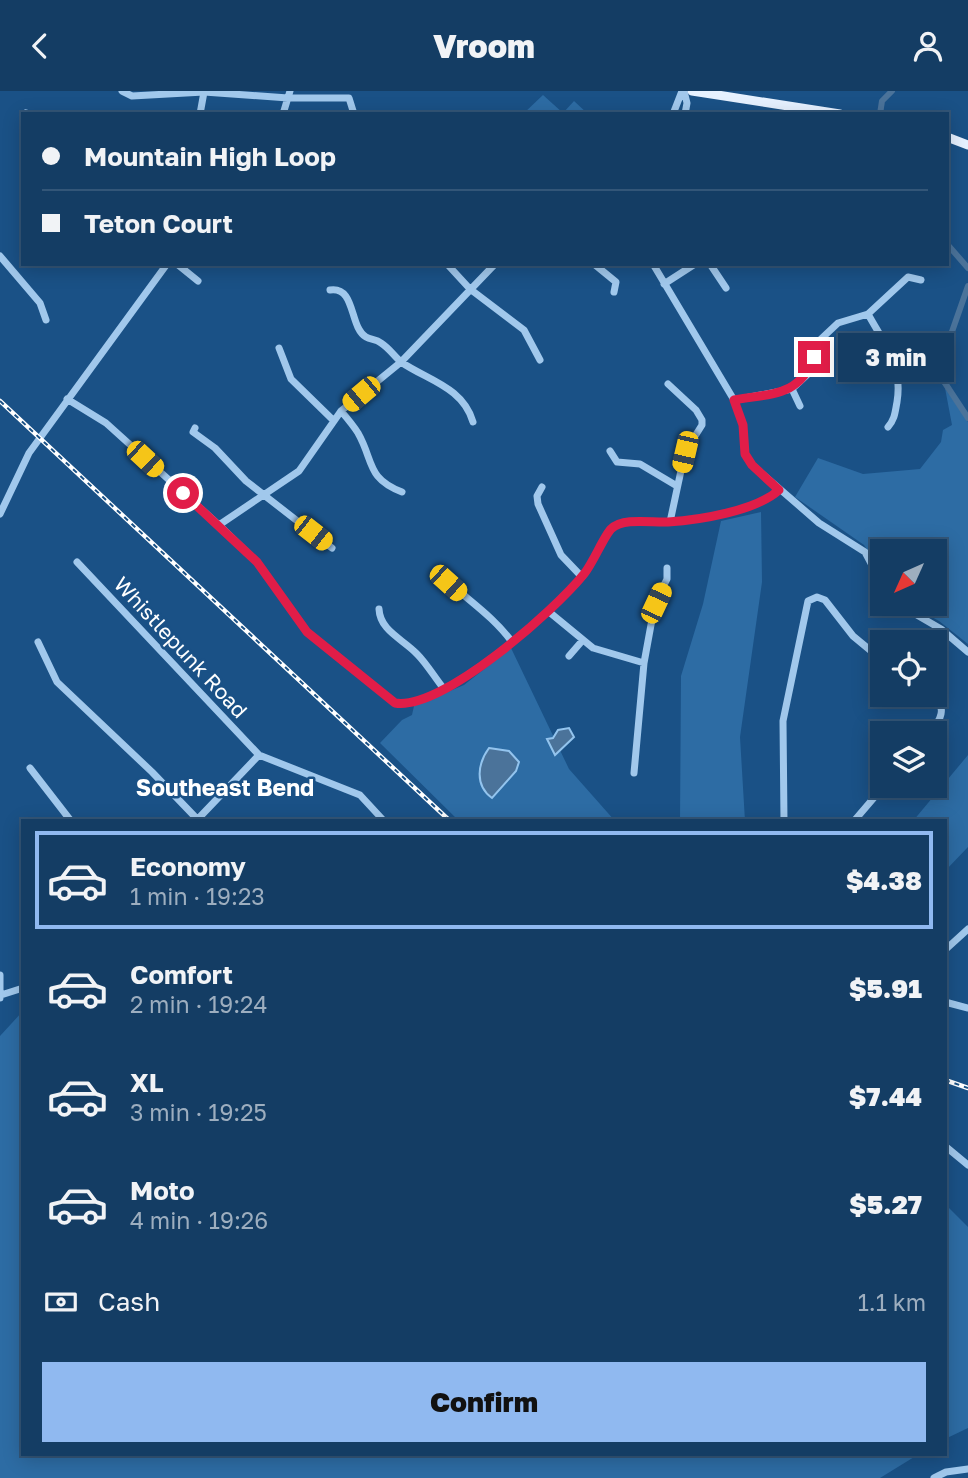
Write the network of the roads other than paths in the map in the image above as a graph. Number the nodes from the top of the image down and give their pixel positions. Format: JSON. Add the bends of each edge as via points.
{"nodes":[{"id":1,"x":122,"y":91,"type":"edge"},
{"id":2,"x":683,"y":91,"type":"edge"},
{"id":3,"x":692,"y":91,"type":"edge"},
{"id":4,"x":204,"y":92,"type":"edge"},
{"id":5,"x":289,"y":94,"type":"edge"},
{"id":6,"x":200,"y":112,"type":"edge"},
{"id":7,"x":283,"y":112,"type":"edge"},
{"id":8,"x":353,"y":112,"type":"edge"},
{"id":9,"x":674,"y":112,"type":"edge"},
{"id":10,"x":685,"y":112,"type":"edge"},
{"id":11,"x":827,"y":112,"type":"edge"},
{"id":12,"x":949,"y":138,"type":"edge"},
{"id":13,"x":968,"y":145,"type":"edge"},
{"id":14,"x":0,"y":256,"type":"edge"},
{"id":15,"x":166,"y":266,"type":"edge"},
{"id":16,"x":179,"y":266,"type":"edge"},
{"id":17,"x":448,"y":266,"type":"edge"},
{"id":18,"x":493,"y":266,"type":"edge"},
{"id":19,"x":596,"y":266,"type":"edge"},
{"id":20,"x":654,"y":266,"type":"edge"},
{"id":21,"x":692,"y":266,"type":"edge"},
{"id":22,"x":711,"y":266,"type":"edge"},
{"id":23,"x":921,"y":280,"type":"dead end"},
{"id":24,"x":198,"y":281,"type":"dead end"},
{"id":25,"x":664,"y":284,"type":"junction"},
{"id":26,"x":726,"y":288,"type":"dead end"},
{"id":27,"x":470,"y":289,"type":"junction"},
{"id":28,"x":330,"y":290,"type":"dead end"},
{"id":29,"x":614,"y":292,"type":"dead end"},
{"id":30,"x":868,"y":314,"type":"junction"},
{"id":31,"x":46,"y":320,"type":"dead end"},
{"id":32,"x":279,"y":348,"type":"dead end"},
{"id":33,"x":540,"y":360,"type":"dead end"},
{"id":34,"x":401,"y":362,"type":"junction"},
{"id":35,"x":667,"y":384,"type":"dead end"},
{"id":36,"x":792,"y":389,"type":"junction"},
{"id":37,"x":67,"y":399,"type":"junction"},
{"id":38,"x":734,"y":400,"type":"junction"},
{"id":39,"x":800,"y":406,"type":"dead end"},
{"id":40,"x":341,"y":411,"type":"junction"},
{"id":41,"x":332,"y":420,"type":"junction"},
{"id":42,"x":473,"y":422,"type":"dead end"},
{"id":43,"x":888,"y":427,"type":"dead end"},
{"id":44,"x":195,"y":428,"type":"dead end"},
{"id":45,"x":610,"y":451,"type":"dead end"},
{"id":46,"x":677,"y":486,"type":"junction"},
{"id":47,"x":541,"y":487,"type":"dead end"},
{"id":48,"x":779,"y":490,"type":"junction"},
{"id":49,"x":402,"y":492,"type":"dead end"},
{"id":50,"x":264,"y":496,"type":"junction"},
{"id":51,"x":0,"y":514,"type":"edge"},
{"id":52,"x":670,"y":522,"type":"junction"},
{"id":53,"x":219,"y":525,"type":"junction"},
{"id":54,"x":332,"y":548,"type":"dead end"},
{"id":55,"x":870,"y":561,"type":"edge"},
{"id":56,"x":77,"y":562,"type":"dead end"},
{"id":57,"x":667,"y":568,"type":"dead end"},
{"id":58,"x":436,"y":570,"type":"dead end"},
{"id":59,"x":582,"y":576,"type":"junction"},
{"id":60,"x":379,"y":609,"type":"dead end"},
{"id":61,"x":548,"y":611,"type":"junction"},
{"id":62,"x":919,"y":616,"type":"edge"},
{"id":63,"x":579,"y":626,"type":"dead end"},
{"id":64,"x":941,"y":629,"type":"joint"},
{"id":65,"x":572,"y":632,"type":"junction"},
{"id":66,"x":582,"y":641,"type":"junction"},
{"id":67,"x":38,"y":642,"type":"dead end"},
{"id":68,"x":512,"y":642,"type":"junction"},
{"id":69,"x":870,"y":650,"type":"edge"},
{"id":70,"x":968,"y":652,"type":"edge"},
{"id":71,"x":569,"y":656,"type":"dead end"},
{"id":72,"x":644,"y":663,"type":"junction"},
{"id":73,"x":444,"y":689,"type":"junction"},
{"id":74,"x":259,"y":755,"type":"junction"},
{"id":75,"x":30,"y":768,"type":"dead end"},
{"id":76,"x":634,"y":773,"type":"dead end"},
{"id":77,"x":874,"y":798,"type":"edge"},
{"id":78,"x":69,"y":819,"type":"edge"},
{"id":79,"x":196,"y":819,"type":"edge"},
{"id":80,"x":198,"y":819,"type":"edge"},
{"id":81,"x":382,"y":819,"type":"edge"},
{"id":82,"x":784,"y":819,"type":"edge"},
{"id":83,"x":856,"y":819,"type":"edge"},
{"id":84,"x":968,"y":929,"type":"edge"},
{"id":85,"x":947,"y":948,"type":"edge"},
{"id":86,"x":0,"y":975,"type":"edge"},
{"id":87,"x":21,"y":989,"type":"edge"},
{"id":88,"x":0,"y":996,"type":"edge"},
{"id":89,"x":947,"y":1003,"type":"edge"},
{"id":90,"x":968,"y":1008,"type":"edge"},
{"id":91,"x":947,"y":1148,"type":"edge"},
{"id":92,"x":967,"y":1163,"type":"edge"},
{"id":93,"x":968,"y":1469,"type":"edge"},
{"id":94,"x":934,"y":1478,"type":"edge"}],
"edges":[{"from":1,"to":4,"type":"street","via":[[132,96]]},
{"from":2,"to":9,"type":"street"},
{"from":2,"to":10,"type":"street"},
{"from":3,"to":11,"type":"main road"},
{"from":4,"to":5,"type":"street"},
{"from":4,"to":6,"type":"street"},
{"from":5,"to":7,"type":"street"},
{"from":5,"to":8,"type":"street","via":[[349,98]]},
{"from":12,"to":13,"type":"main road"},
{"from":14,"to":31,"type":"street","via":[[40,303]]},
{"from":15,"to":37,"type":"street"},
{"from":16,"to":24,"type":"street"},
{"from":17,"to":27,"type":"street"},
{"from":18,"to":27,"type":"street"},
{"from":19,"to":29,"type":"street","via":[[616,282]]},
{"from":20,"to":25,"type":"street"},
{"from":21,"to":25,"type":"street"},
{"from":22,"to":26,"type":"street"},
{"from":23,"to":30,"type":"street","via":[[908,277]]},
{"from":25,"to":38,"type":"street"},
{"from":27,"to":33,"type":"street","via":[[524,330]]},
{"from":27,"to":34,"type":"street"},
{"from":28,"to":34,"type":"street","via":[[348,299],[357,329],[387,347]]},
{"from":30,"to":36,"type":"street","via":[[838,323],[821,339],[807,375]]},
{"from":30,"to":43,"type":"street","via":[[900,380],[894,420]]},
{"from":32,"to":41,"type":"street","via":[[291,379]]},
{"from":34,"to":40,"type":"street"},
{"from":34,"to":42,"type":"street","via":[[457,395]]},
{"from":35,"to":46,"type":"street","via":[[702,420],[685,452]]},
{"from":36,"to":38,"type":"street"},
{"from":36,"to":39,"type":"street"},
{"from":37,"to":51,"type":"street","via":[[22,465]]},
{"from":37,"to":53,"type":"street","via":[[106,423]]},
{"from":38,"to":48,"type":"street","via":[[743,425],[745,454]]},
{"from":40,"to":41,"type":"street"},
{"from":40,"to":49,"type":"street","via":[[359,434],[375,476]]},
{"from":41,"to":50,"type":"street","via":[[306,463]]},
{"from":44,"to":50,"type":"street","via":[[199,439],[215,448]]},
{"from":45,"to":46,"type":"street","via":[[617,462],[640,464]]},
{"from":46,"to":52,"type":"street"},
{"from":47,"to":59,"type":"street","via":[[538,504],[561,555]]},
{"from":48,"to":52,"type":"street","via":[[751,507]]},
{"from":48,"to":55,"type":"street","via":[[865,552]]},
{"from":50,"to":53,"type":"street"},
{"from":50,"to":54,"type":"street"},
{"from":52,"to":59,"type":"street","via":[[622,523],[610,529],[598,556]]},
{"from":53,"to":73,"type":"street","via":[[257,562],[307,632],[395,703],[403,705]]},
{"from":56,"to":74,"type":"street","name":"Whistlepunk Road"},
{"from":57,"to":72,"type":"street"},
{"from":58,"to":68,"type":"street","via":[[495,619]]},
{"from":59,"to":61,"type":"street"},
{"from":60,"to":73,"type":"street","via":[[379,619],[387,629],[418,654]]},
{"from":61,"to":65,"type":"street"},
{"from":61,"to":68,"type":"street"},
{"from":62,"to":64,"type":"street"},
{"from":63,"to":65,"type":"street"},
{"from":64,"to":70,"type":"street"},
{"from":65,"to":66,"type":"street"},
{"from":66,"to":71,"type":"street"},
{"from":66,"to":72,"type":"street"},
{"from":67,"to":79,"type":"street","via":[[57,682]]},
{"from":68,"to":73,"type":"street"},
{"from":69,"to":82,"type":"street","via":[[825,600],[808,601],[783,721]]},
{"from":72,"to":76,"type":"street"},
{"from":74,"to":80,"type":"street"},
{"from":74,"to":81,"type":"street","via":[[360,795]]},
{"from":75,"to":78,"type":"street"},
{"from":77,"to":83,"type":"street"},
{"from":84,"to":85,"type":"street"},
{"from":86,"to":88,"type":"street"},
{"from":87,"to":88,"type":"street"},
{"from":89,"to":90,"type":"street"},
{"from":91,"to":92,"type":"street"},
{"from":93,"to":94,"type":"street"}]}
